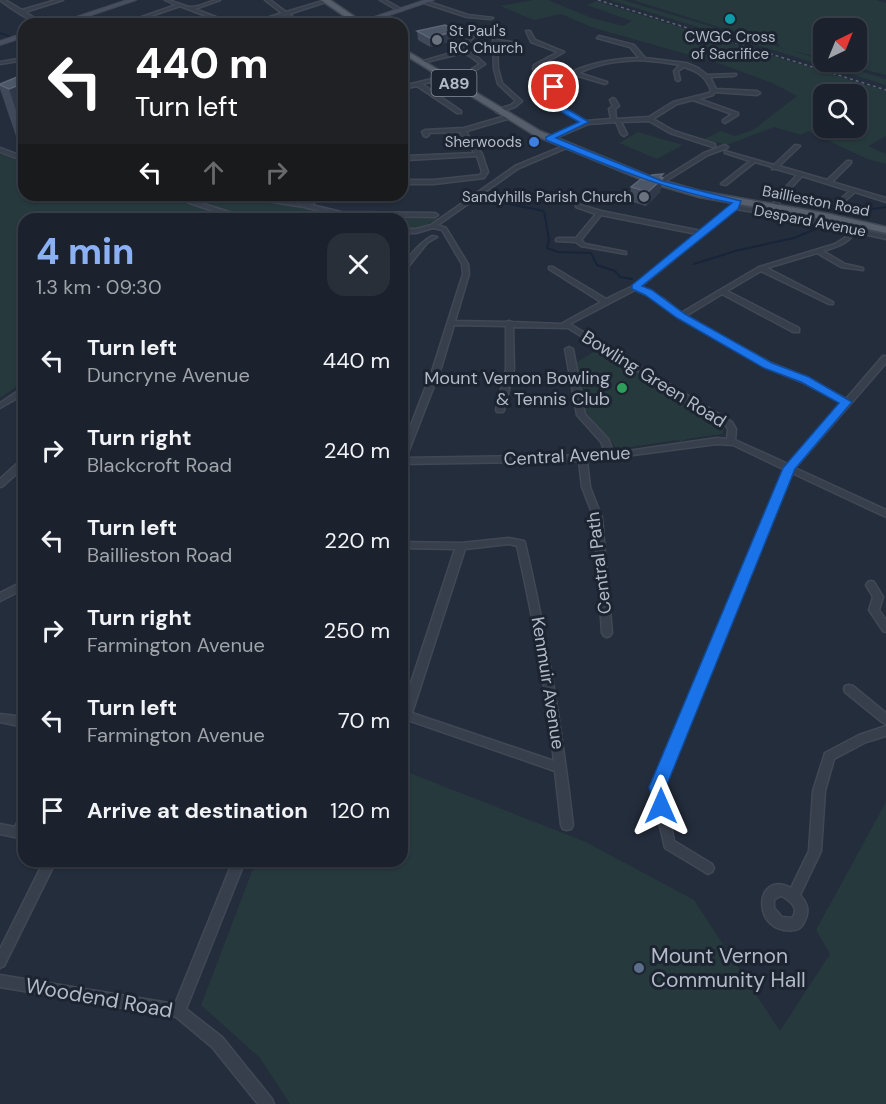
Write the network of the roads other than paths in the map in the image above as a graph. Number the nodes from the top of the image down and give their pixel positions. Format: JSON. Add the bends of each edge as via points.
{"nodes":[{"id":1,"x":2,"y":0,"type":"edge"},
{"id":2,"x":61,"y":0,"type":"edge"},
{"id":3,"x":133,"y":0,"type":"edge"},
{"id":4,"x":167,"y":0,"type":"edge"},
{"id":5,"x":218,"y":0,"type":"edge"},
{"id":6,"x":267,"y":0,"type":"edge"},
{"id":7,"x":396,"y":0,"type":"edge"},
{"id":8,"x":326,"y":1,"type":"edge"},
{"id":9,"x":383,"y":1,"type":"edge"},
{"id":10,"x":428,"y":1,"type":"edge"},
{"id":11,"x":180,"y":5,"type":"junction"},
{"id":12,"x":191,"y":9,"type":"junction"},
{"id":13,"x":401,"y":10,"type":"junction"},
{"id":14,"x":20,"y":12,"type":"junction"},
{"id":15,"x":284,"y":12,"type":"junction"},
{"id":16,"x":210,"y":16,"type":"junction"},
{"id":17,"x":31,"y":18,"type":"edge"},
{"id":18,"x":77,"y":18,"type":"edge"},
{"id":19,"x":142,"y":18,"type":"edge"},
{"id":20,"x":204,"y":18,"type":"edge"},
{"id":21,"x":216,"y":18,"type":"edge"},
{"id":22,"x":267,"y":18,"type":"edge"},
{"id":23,"x":292,"y":18,"type":"edge"},
{"id":24,"x":352,"y":18,"type":"edge"},
{"id":25,"x":376,"y":18,"type":"edge"},
{"id":26,"x":492,"y":24,"type":"dead end"},
{"id":27,"x":528,"y":32,"type":"dead end"},
{"id":28,"x":18,"y":37,"type":"edge"},
{"id":29,"x":471,"y":37,"type":"dead end"},
{"id":30,"x":599,"y":38,"type":"dead end"},
{"id":31,"x":510,"y":42,"type":"dead end"},
{"id":32,"x":0,"y":43,"type":"edge"},
{"id":33,"x":463,"y":51,"type":"junction"},
{"id":34,"x":408,"y":54,"type":"edge"},
{"id":35,"x":643,"y":59,"type":"junction"},
{"id":36,"x":18,"y":60,"type":"edge"},
{"id":37,"x":422,"y":62,"type":"junction"},
{"id":38,"x":0,"y":63,"type":"edge"},
{"id":39,"x":684,"y":64,"type":"junction"},
{"id":40,"x":474,"y":69,"type":"dead end"},
{"id":41,"x":575,"y":73,"type":"junction"},
{"id":42,"x":734,"y":75,"type":"dead end"},
{"id":43,"x":708,"y":76,"type":"junction"},
{"id":44,"x":445,"y":77,"type":"junction"},
{"id":45,"x":557,"y":80,"type":"junction"},
{"id":46,"x":678,"y":80,"type":"dead end"},
{"id":47,"x":605,"y":83,"type":"dead end"},
{"id":48,"x":418,"y":84,"type":"junction"},
{"id":49,"x":408,"y":86,"type":"edge"},
{"id":50,"x":714,"y":90,"type":"junction"},
{"id":51,"x":757,"y":93,"type":"dead end"},
{"id":52,"x":695,"y":99,"type":"junction"},
{"id":53,"x":614,"y":100,"type":"dead end"},
{"id":54,"x":468,"y":110,"type":"dead end"},
{"id":55,"x":504,"y":114,"type":"junction"},
{"id":56,"x":736,"y":114,"type":"junction"},
{"id":57,"x":743,"y":116,"type":"dead end"},
{"id":58,"x":650,"y":119,"type":"junction"},
{"id":59,"x":616,"y":120,"type":"junction"},
{"id":60,"x":724,"y":121,"type":"dead end"},
{"id":61,"x":585,"y":122,"type":"junction"},
{"id":62,"x":464,"y":130,"type":"junction"},
{"id":63,"x":426,"y":135,"type":"dead end"},
{"id":64,"x":624,"y":135,"type":"dead end"},
{"id":65,"x":549,"y":139,"type":"junction"},
{"id":66,"x":713,"y":144,"type":"dead end"},
{"id":67,"x":568,"y":146,"type":"junction"},
{"id":68,"x":797,"y":146,"type":"dead end"},
{"id":69,"x":0,"y":150,"type":"edge"},
{"id":70,"x":479,"y":154,"type":"junction"},
{"id":71,"x":18,"y":157,"type":"edge"},
{"id":72,"x":408,"y":159,"type":"edge"},
{"id":73,"x":753,"y":161,"type":"junction"},
{"id":74,"x":849,"y":162,"type":"dead end"},
{"id":75,"x":774,"y":168,"type":"junction"},
{"id":76,"x":800,"y":175,"type":"junction"},
{"id":77,"x":408,"y":182,"type":"edge"},
{"id":78,"x":659,"y":183,"type":"junction"},
{"id":79,"x":828,"y":183,"type":"junction"},
{"id":80,"x":724,"y":184,"type":"dead end"},
{"id":81,"x":853,"y":191,"type":"junction"},
{"id":82,"x":886,"y":200,"type":"edge"},
{"id":83,"x":188,"y":201,"type":"edge"},
{"id":84,"x":277,"y":201,"type":"edge"},
{"id":85,"x":312,"y":201,"type":"edge"},
{"id":86,"x":736,"y":204,"type":"junction"},
{"id":87,"x":307,"y":206,"type":"junction"},
{"id":88,"x":578,"y":206,"type":"dead end"},
{"id":89,"x":836,"y":206,"type":"dead end"},
{"id":90,"x":776,"y":208,"type":"junction"},
{"id":91,"x":225,"y":213,"type":"edge"},
{"id":92,"x":336,"y":213,"type":"edge"},
{"id":93,"x":600,"y":213,"type":"junction"},
{"id":94,"x":408,"y":215,"type":"edge"},
{"id":95,"x":435,"y":215,"type":"dead end"},
{"id":96,"x":447,"y":218,"type":"junction"},
{"id":97,"x":829,"y":220,"type":"junction"},
{"id":98,"x":433,"y":226,"type":"junction"},
{"id":99,"x":853,"y":229,"type":"junction"},
{"id":100,"x":886,"y":230,"type":"edge"},
{"id":101,"x":408,"y":231,"type":"edge"},
{"id":102,"x":702,"y":233,"type":"junction"},
{"id":103,"x":445,"y":234,"type":"junction"},
{"id":104,"x":427,"y":236,"type":"junction"},
{"id":105,"x":886,"y":237,"type":"edge"},
{"id":106,"x":558,"y":240,"type":"dead end"},
{"id":107,"x":578,"y":240,"type":"junction"},
{"id":108,"x":820,"y":252,"type":"junction"},
{"id":109,"x":624,"y":253,"type":"dead end"},
{"id":110,"x":408,"y":263,"type":"edge"},
{"id":111,"x":551,"y":268,"type":"dead end"},
{"id":112,"x":761,"y":268,"type":"junction"},
{"id":113,"x":861,"y":269,"type":"dead end"},
{"id":114,"x":635,"y":287,"type":"junction"},
{"id":115,"x":722,"y":291,"type":"junction"},
{"id":116,"x":606,"y":302,"type":"junction"},
{"id":117,"x":831,"y":303,"type":"dead end"},
{"id":118,"x":681,"y":316,"type":"junction"},
{"id":119,"x":453,"y":323,"type":"junction"},
{"id":120,"x":509,"y":323,"type":"junction"},
{"id":121,"x":564,"y":324,"type":"junction"},
{"id":122,"x":796,"y":330,"type":"dead end"},
{"id":123,"x":568,"y":349,"type":"dead end"},
{"id":124,"x":886,"y":358,"type":"edge"},
{"id":125,"x":18,"y":395,"type":"edge"},
{"id":126,"x":846,"y":402,"type":"junction"},
{"id":127,"x":0,"y":406,"type":"edge"},
{"id":128,"x":500,"y":410,"type":"dead end"},
{"id":129,"x":730,"y":441,"type":"junction"},
{"id":130,"x":408,"y":444,"type":"edge"},
{"id":131,"x":611,"y":456,"type":"junction"},
{"id":132,"x":583,"y":458,"type":"junction"},
{"id":133,"x":408,"y":460,"type":"edge"},
{"id":134,"x":18,"y":468,"type":"edge"},
{"id":135,"x":790,"y":468,"type":"junction"},
{"id":136,"x":0,"y":484,"type":"edge"},
{"id":137,"x":886,"y":514,"type":"edge"},
{"id":138,"x":408,"y":545,"type":"edge"},
{"id":139,"x":462,"y":546,"type":"junction"},
{"id":140,"x":871,"y":585,"type":"dead end"},
{"id":141,"x":18,"y":588,"type":"edge"},
{"id":142,"x":0,"y":597,"type":"edge"},
{"id":143,"x":886,"y":628,"type":"edge"},
{"id":144,"x":607,"y":633,"type":"dead end"},
{"id":145,"x":849,"y":689,"type":"dead end"},
{"id":146,"x":408,"y":703,"type":"edge"},
{"id":147,"x":867,"y":704,"type":"junction"},
{"id":148,"x":855,"y":709,"type":"dead end"},
{"id":149,"x":408,"y":716,"type":"edge"},
{"id":150,"x":0,"y":718,"type":"edge"},
{"id":151,"x":886,"y":719,"type":"edge"},
{"id":152,"x":18,"y":721,"type":"edge"},
{"id":153,"x":886,"y":731,"type":"edge"},
{"id":154,"x":561,"y":768,"type":"junction"},
{"id":155,"x":567,"y":825,"type":"dead end"},
{"id":156,"x":0,"y":829,"type":"edge"},
{"id":157,"x":18,"y":832,"type":"edge"},
{"id":158,"x":47,"y":867,"type":"edge"},
{"id":159,"x":237,"y":867,"type":"edge"},
{"id":160,"x":708,"y":868,"type":"dead end"},
{"id":161,"x":794,"y":895,"type":"dead end"},
{"id":162,"x":0,"y":962,"type":"edge"},
{"id":163,"x":0,"y":981,"type":"edge"},
{"id":164,"x":179,"y":1011,"type":"junction"},
{"id":165,"x":267,"y":1104,"type":"edge"}],
"edges":[{"from":1,"to":14,"type":"street"},
{"from":2,"to":14,"type":"street"},
{"from":3,"to":18,"type":"main road"},
{"from":4,"to":11,"type":"street"},
{"from":5,"to":12,"type":"street"},
{"from":6,"to":15,"type":"street"},
{"from":7,"to":9,"type":"street"},
{"from":8,"to":15,"type":"street"},
{"from":8,"to":24,"type":"main road"},
{"from":9,"to":13,"type":"street"},
{"from":10,"to":13,"type":"main road"},
{"from":10,"to":26,"type":"street","via":[[467,16],[490,16]]},
{"from":11,"to":12,"type":"street"},
{"from":11,"to":19,"type":"street"},
{"from":12,"to":16,"type":"street"},
{"from":13,"to":25,"type":"main road"},
{"from":14,"to":17,"type":"street"},
{"from":15,"to":22,"type":"street"},
{"from":15,"to":23,"type":"street"},
{"from":16,"to":20,"type":"street"},
{"from":16,"to":21,"type":"street"},
{"from":27,"to":45,"type":"street","via":[[533,41],[565,52],[535,69]]},
{"from":28,"to":32,"type":"main road"},
{"from":29,"to":33,"type":"street"},
{"from":30,"to":35,"type":"street","via":[[632,46]]},
{"from":31,"to":55,"type":"street","via":[[495,40],[500,84],[519,101]]},
{"from":33,"to":37,"type":"street"},
{"from":33,"to":40,"type":"street","via":[[483,64]]},
{"from":34,"to":37,"type":"main road","number":"A89"},
{"from":35,"to":39,"type":"street"},
{"from":35,"to":41,"type":"street","via":[[593,64]]},
{"from":36,"to":38,"type":"street"},
{"from":37,"to":44,"type":"main road","number":"A89"},
{"from":39,"to":43,"type":"street"},
{"from":39,"to":46,"type":"street","via":[[676,71]]},
{"from":41,"to":45,"type":"street"},
{"from":41,"to":47,"type":"street"},
{"from":42,"to":43,"type":"street"},
{"from":43,"to":50,"type":"street"},
{"from":44,"to":48,"type":"street"},
{"from":44,"to":55,"type":"main road","number":"A89"},
{"from":45,"to":61,"type":"street","via":[[554,87],[559,94],[559,107]]},
{"from":48,"to":49,"type":"street"},
{"from":48,"to":54,"type":"street","via":[[458,113]]},
{"from":50,"to":51,"type":"street"},
{"from":50,"to":52,"type":"street"},
{"from":52,"to":56,"type":"street"},
{"from":52,"to":58,"type":"street","via":[[675,103]]},
{"from":53,"to":59,"type":"street"},
{"from":55,"to":62,"type":"street"},
{"from":55,"to":65,"type":"main road","name":"Baillieston Road","number":"A89"},
{"from":56,"to":57,"type":"street"},
{"from":56,"to":60,"type":"street"},
{"from":58,"to":59,"type":"street"},
{"from":58,"to":66,"type":"street","via":[[698,142]]},
{"from":59,"to":61,"type":"street"},
{"from":59,"to":64,"type":"street"},
{"from":61,"to":65,"type":"street"},
{"from":62,"to":63,"type":"street","via":[[425,132]]},
{"from":62,"to":70,"type":"street"},
{"from":65,"to":67,"type":"main road","name":"Baillieston Road","number":"A89"},
{"from":67,"to":78,"type":"main road","name":"Baillieston Road","number":"A89"},
{"from":67,"to":96,"type":"street","via":[[517,167]]},
{"from":68,"to":75,"type":"street"},
{"from":69,"to":71,"type":"street"},
{"from":70,"to":72,"type":"street"},
{"from":70,"to":77,"type":"street","via":[[485,172],[480,178]]},
{"from":73,"to":75,"type":"street"},
{"from":73,"to":78,"type":"street","via":[[726,150],[706,154]]},
{"from":73,"to":80,"type":"street"},
{"from":74,"to":79,"type":"street"},
{"from":75,"to":76,"type":"street"},
{"from":76,"to":79,"type":"street"},
{"from":76,"to":90,"type":"street","via":[[777,200]]},
{"from":78,"to":86,"type":"main road","name":"Baillieston Road","number":"A89"},
{"from":79,"to":81,"type":"street"},
{"from":81,"to":82,"type":"street"},
{"from":81,"to":89,"type":"street"},
{"from":83,"to":91,"type":"street"},
{"from":84,"to":87,"type":"street"},
{"from":85,"to":87,"type":"street"},
{"from":86,"to":90,"type":"main road","name":"Baillieston Road","number":"A89"},
{"from":86,"to":97,"type":"street","name":"Despard Avenue"},
{"from":86,"to":102,"type":"street"},
{"from":87,"to":92,"type":"street"},
{"from":88,"to":93,"type":"street"},
{"from":90,"to":97,"type":"main road","name":"Baillieston Road","number":"A89"},
{"from":93,"to":102,"type":"street"},
{"from":93,"to":107,"type":"street"},
{"from":94,"to":95,"type":"street"},
{"from":96,"to":98,"type":"street"},
{"from":96,"to":103,"type":"street"},
{"from":97,"to":99,"type":"street","name":"Despard Avenue"},
{"from":97,"to":100,"type":"main road","name":"Baillieston Road","number":"A89"},
{"from":98,"to":103,"type":"street"},
{"from":98,"to":104,"type":"street"},
{"from":99,"to":105,"type":"street","name":"Despard Avenue"},
{"from":99,"to":108,"type":"street","via":[[844,241]]},
{"from":101,"to":104,"type":"street"},
{"from":102,"to":114,"type":"street"},
{"from":103,"to":104,"type":"street"},
{"from":103,"to":119,"type":"street","via":[[467,272]]},
{"from":104,"to":110,"type":"street"},
{"from":106,"to":107,"type":"street"},
{"from":107,"to":109,"type":"street","via":[[583,245]]},
{"from":108,"to":112,"type":"street"},
{"from":108,"to":113,"type":"street","via":[[843,266]]},
{"from":111,"to":116,"type":"street"},
{"from":112,"to":115,"type":"street"},
{"from":112,"to":117,"type":"street"},
{"from":114,"to":116,"type":"street"},
{"from":114,"to":118,"type":"street","via":[[662,300]]},
{"from":115,"to":118,"type":"street"},
{"from":115,"to":122,"type":"street"},
{"from":116,"to":121,"type":"street"},
{"from":118,"to":126,"type":"street","via":[[768,365]]},
{"from":119,"to":120,"type":"street"},
{"from":119,"to":130,"type":"street"},
{"from":120,"to":121,"type":"street"},
{"from":120,"to":128,"type":"street","via":[[510,369]]},
{"from":121,"to":129,"type":"street","name":"Bowling Green Road","via":[[729,424]]},
{"from":123,"to":131,"type":"street","via":[[581,415],[605,441]]},
{"from":124,"to":126,"type":"street"},
{"from":125,"to":127,"type":"street"},
{"from":126,"to":135,"type":"street"},
{"from":129,"to":131,"type":"street","name":"Central Avenue"},
{"from":129,"to":135,"type":"street"},
{"from":131,"to":132,"type":"street","name":"Central Avenue"},
{"from":132,"to":133,"type":"street","name":"Central Avenue"},
{"from":132,"to":144,"type":"street","name":"Central Path","via":[[586,487],[598,518]]},
{"from":134,"to":136,"type":"street"},
{"from":135,"to":137,"type":"street"},
{"from":135,"to":160,"type":"street","via":[[657,787],[669,844]]},
{"from":138,"to":139,"type":"street"},
{"from":139,"to":146,"type":"street"},
{"from":139,"to":154,"type":"street","name":"Kenmuir Avenue","via":[[521,543],[537,609]]},
{"from":140,"to":143,"type":"street","via":[[878,597],[874,610]]},
{"from":141,"to":142,"type":"street"},
{"from":145,"to":147,"type":"street"},
{"from":147,"to":148,"type":"street"},
{"from":147,"to":151,"type":"street"},
{"from":149,"to":154,"type":"street"},
{"from":150,"to":152,"type":"street"},
{"from":153,"to":161,"type":"street","via":[[829,756],[819,791],[815,850]]},
{"from":154,"to":155,"type":"street","name":"Kenmuir Avenue"},
{"from":156,"to":157,"type":"street"},
{"from":158,"to":162,"type":"street"},
{"from":159,"to":164,"type":"street"},
{"from":163,"to":164,"type":"street","name":"Woodend Road"},
{"from":164,"to":165,"type":"street","name":"Woodend Road","via":[[217,1042]]}]}
